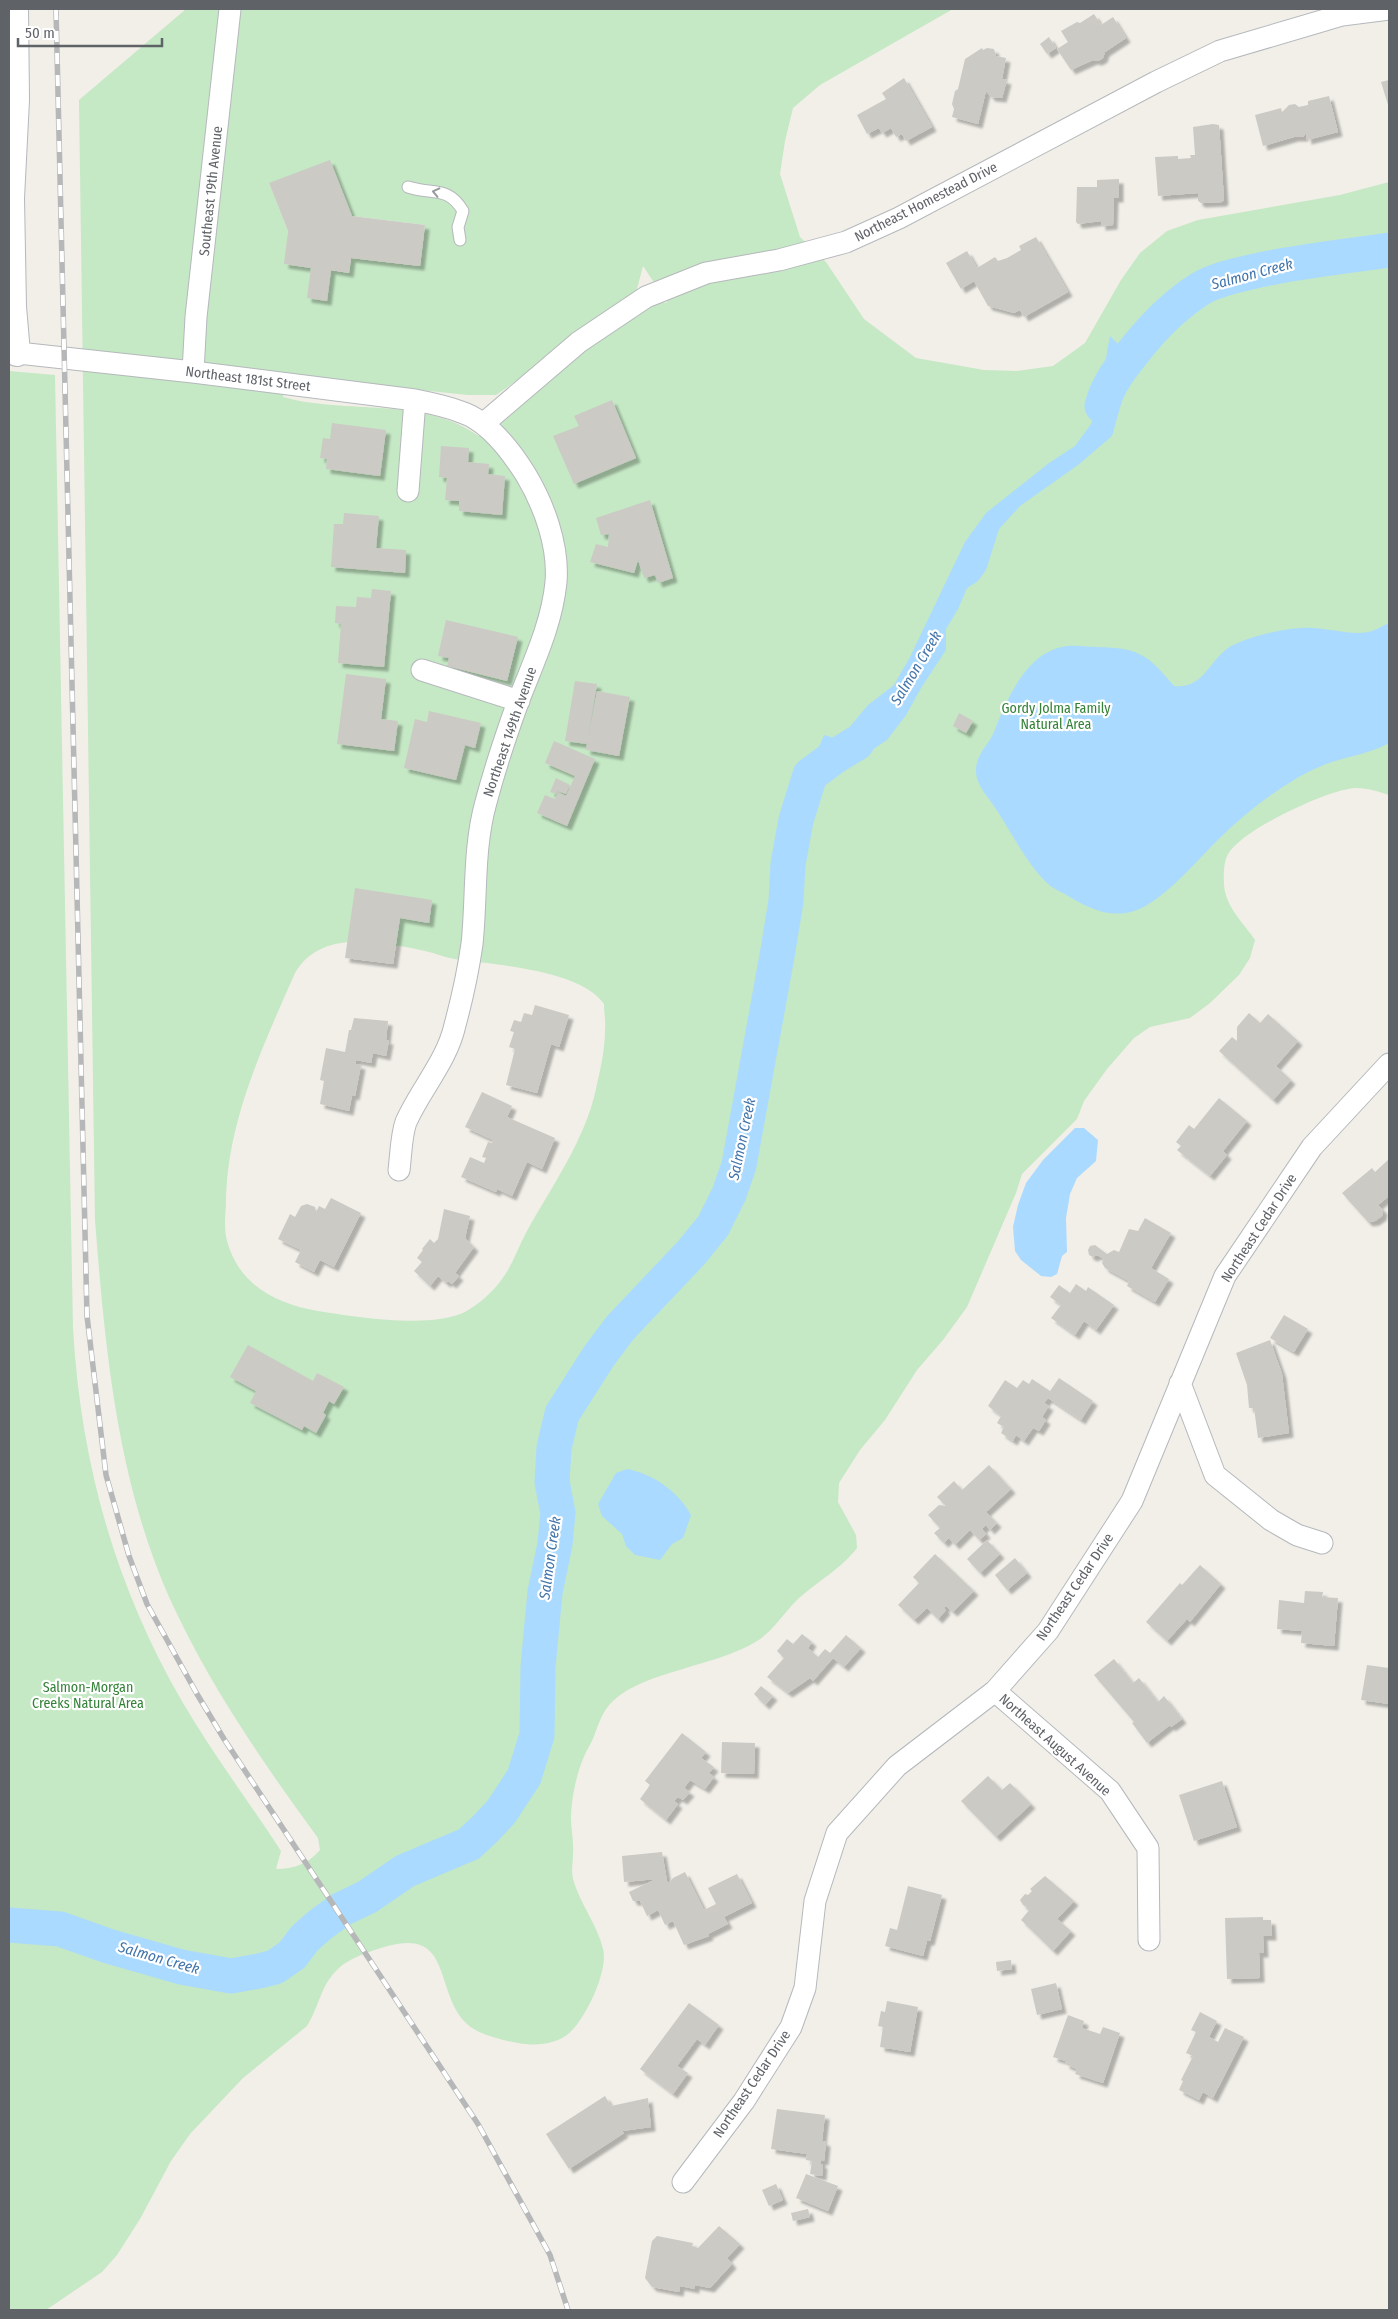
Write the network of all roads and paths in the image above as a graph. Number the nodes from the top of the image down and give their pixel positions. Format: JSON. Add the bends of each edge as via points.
{"nodes":[{"id":1,"x":15,"y":9,"type":"edge"},
{"id":2,"x":230,"y":9,"type":"edge"},
{"id":3,"x":1389,"y":9,"type":"edge"},
{"id":4,"x":1341,"y":12,"type":"edge"},
{"id":5,"x":408,"y":187,"type":"dead end"},
{"id":6,"x":460,"y":240,"type":"dead end"},
{"id":7,"x":13,"y":353,"type":"edge"},
{"id":8,"x":193,"y":372,"type":"junction"},
{"id":9,"x":415,"y":400,"type":"junction"},
{"id":10,"x":483,"y":424,"type":"junction"},
{"id":11,"x":408,"y":491,"type":"dead end"},
{"id":12,"x":422,"y":670,"type":"dead end"},
{"id":13,"x":519,"y":701,"type":"junction"},
{"id":14,"x":1389,"y":1064,"type":"edge"},
{"id":15,"x":399,"y":1170,"type":"dead end"},
{"id":16,"x":1180,"y":1383,"type":"junction"},
{"id":17,"x":1322,"y":1543,"type":"dead end"},
{"id":18,"x":995,"y":1691,"type":"junction"},
{"id":19,"x":1150,"y":1940,"type":"dead end"},
{"id":20,"x":683,"y":2182,"type":"dead end"}],
"edges":[{"from":1,"to":7,"type":"street","via":[[16,100],[11,198]]},
{"from":2,"to":8,"type":"street","name":"Southeast 19th Avenue","via":[[196,317]]},
{"from":3,"to":4,"type":"street","name":"Northeast Homestead Drive"},
{"from":4,"to":10,"type":"street","name":"Northeast Homestead Drive","via":[[1220,51],[899,218],[846,242],[780,260],[706,273],[646,297],[579,342]]},
{"from":6,"to":5,"type":"lane","one_way":true,"via":[[458,227],[463,211],[456,200],[440,192]]},
{"from":7,"to":8,"type":"street","name":"Northeast 181st Street"},
{"from":8,"to":9,"type":"street","name":"Northeast 181st Street"},
{"from":9,"to":10,"type":"street","name":"Northeast 181st Street","via":[[464,412]]},
{"from":9,"to":11,"type":"street"},
{"from":10,"to":13,"type":"street","name":"Northeast 149th Avenue","via":[[503,444],[532,485],[550,532],[554,556],[556,581],[550,614]]},
{"from":12,"to":13,"type":"street"},
{"from":13,"to":15,"type":"street","name":"Northeast 149th Avenue","via":[[494,769],[484,809],[478,844],[472,943],[455,1029],[405,1124]]},
{"from":14,"to":16,"type":"street","name":"Northeast Cedar Drive","via":[[1312,1147],[1225,1276]]},
{"from":16,"to":17,"type":"street","via":[[1215,1474],[1271,1520],[1297,1535]]},
{"from":16,"to":18,"type":"street","name":"Northeast Cedar Drive","via":[[1132,1501],[1048,1631]]},
{"from":18,"to":19,"type":"street","name":"Northeast August Avenue","via":[[1110,1791],[1148,1848]]},
{"from":18,"to":20,"type":"street","name":"Northeast Cedar Drive","via":[[897,1766],[837,1833],[815,1901],[805,1988],[791,2026],[744,2101]]}]}
